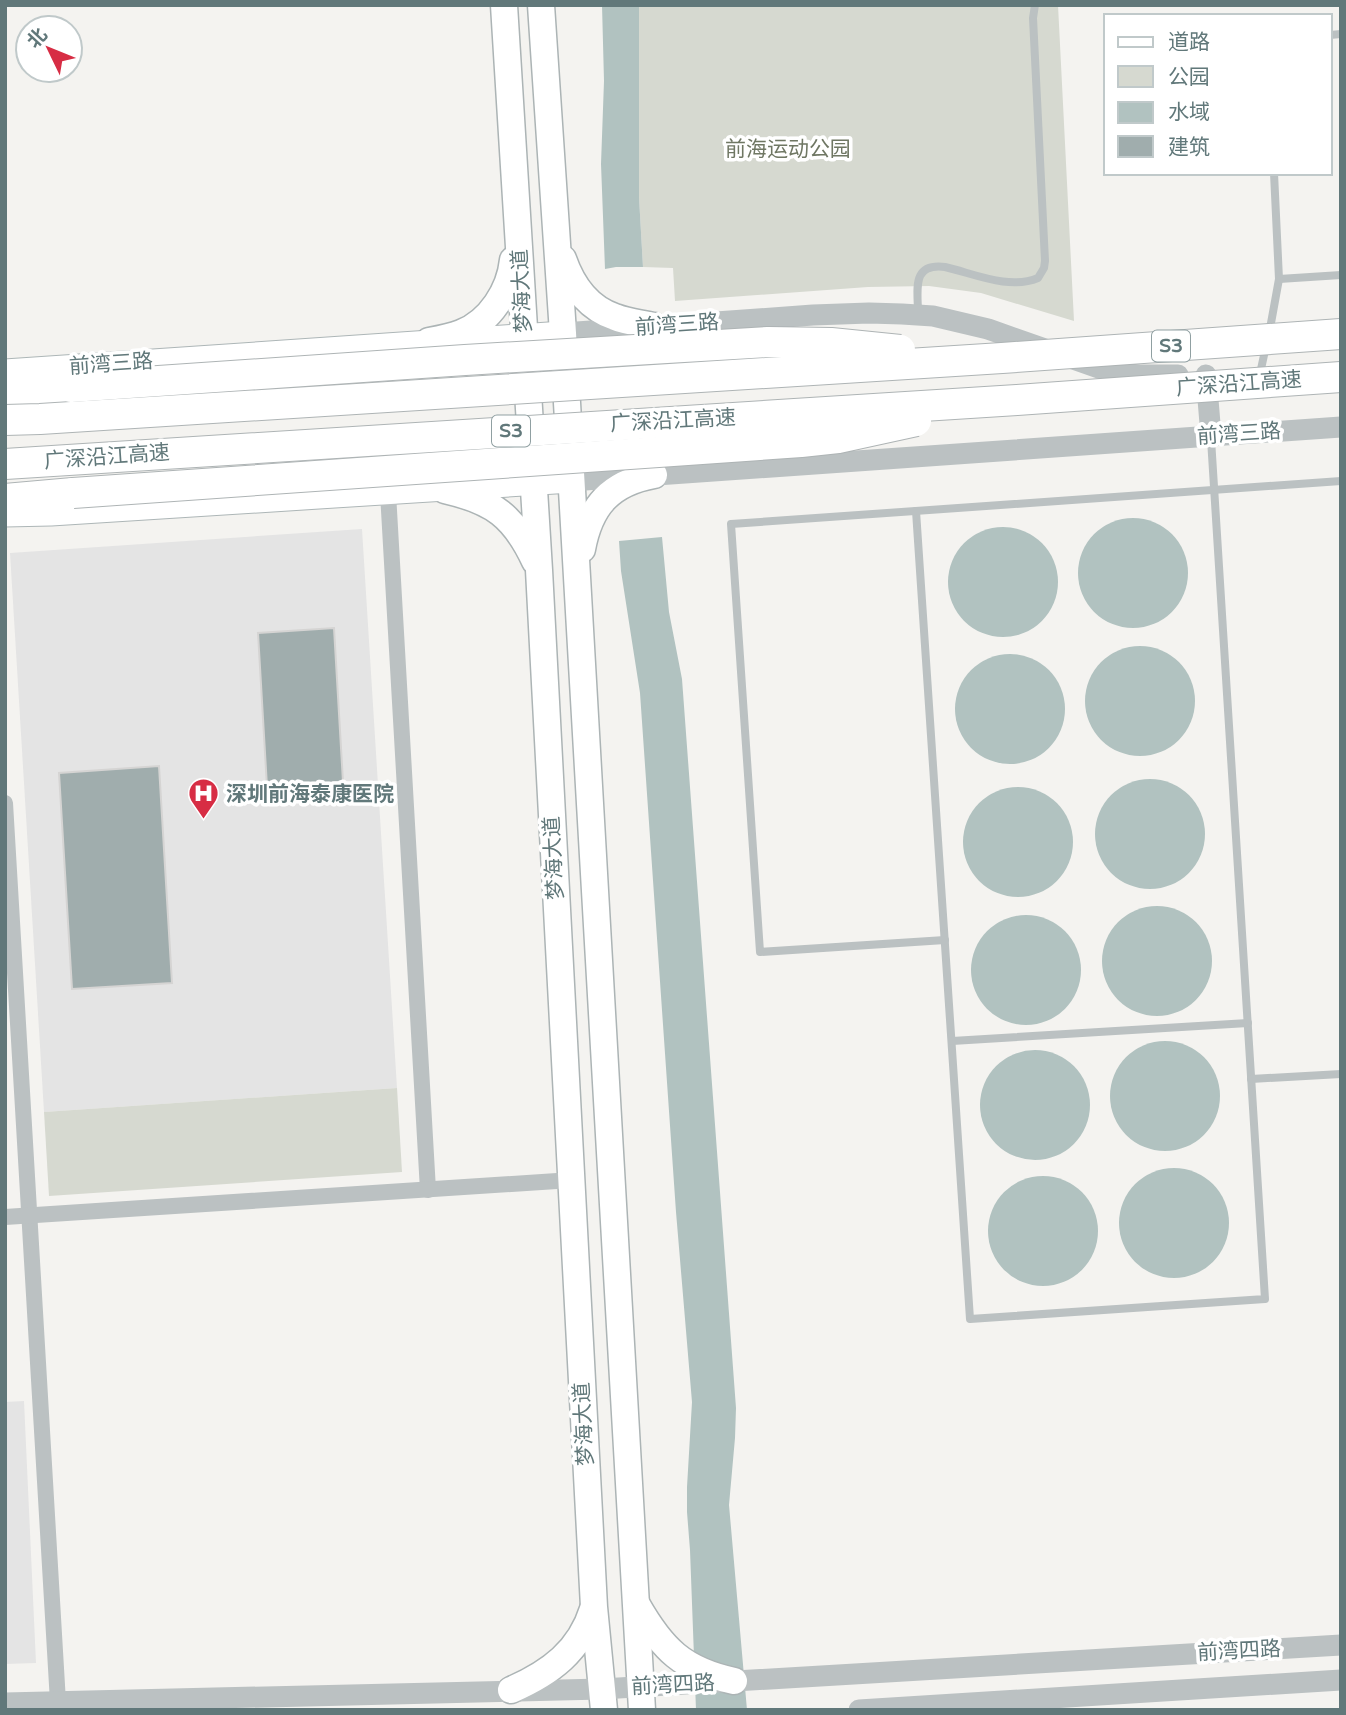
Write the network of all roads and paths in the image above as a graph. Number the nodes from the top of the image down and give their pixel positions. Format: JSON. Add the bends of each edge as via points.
{"nodes":[{"id":1,"x":503,"y":5,"type":"edge"},
{"id":2,"x":541,"y":5,"type":"edge"},
{"id":3,"x":1035,"y":5,"type":"edge"},
{"id":4,"x":1274,"y":175,"type":"edge"},
{"id":5,"x":517,"y":206,"type":"junction"},
{"id":6,"x":556,"y":238,"type":"junction"},
{"id":7,"x":1341,"y":275,"type":"edge"},
{"id":8,"x":1279,"y":279,"type":"junction"},
{"id":9,"x":918,"y":315,"type":"junction"},
{"id":10,"x":654,"y":326,"type":"junction"},
{"id":11,"x":562,"y":332,"type":"junction"},
{"id":12,"x":1341,"y":334,"type":"edge"},
{"id":13,"x":525,"y":335,"type":"junction"},
{"id":14,"x":429,"y":341,"type":"junction"},
{"id":15,"x":1002,"y":358,"type":"junction"},
{"id":16,"x":1341,"y":364,"type":"edge"},
{"id":17,"x":1261,"y":369,"type":"junction"},
{"id":18,"x":5,"y":371,"type":"edge"},
{"id":19,"x":1206,"y":373,"type":"junction"},
{"id":20,"x":1341,"y":377,"type":"edge"},
{"id":21,"x":5,"y":391,"type":"edge"},
{"id":22,"x":1017,"y":400,"type":"junction"},
{"id":23,"x":5,"y":420,"type":"edge"},
{"id":24,"x":1341,"y":426,"type":"edge"},
{"id":25,"x":1211,"y":436,"type":"junction"},
{"id":26,"x":5,"y":464,"type":"edge"},
{"id":27,"x":654,"y":475,"type":"junction"},
{"id":28,"x":571,"y":481,"type":"junction"},
{"id":29,"x":1341,"y":481,"type":"edge"},
{"id":30,"x":534,"y":484,"type":"junction"},
{"id":31,"x":445,"y":490,"type":"junction"},
{"id":32,"x":1214,"y":490,"type":"junction"},
{"id":33,"x":388,"y":494,"type":"junction"},
{"id":34,"x":5,"y":499,"type":"edge"},
{"id":35,"x":916,"y":511,"type":"junction"},
{"id":36,"x":5,"y":515,"type":"edge"},
{"id":37,"x":539,"y":570,"type":"junction"},
{"id":38,"x":577,"y":575,"type":"junction"},
{"id":39,"x":5,"y":803,"type":"edge"},
{"id":40,"x":945,"y":940,"type":"junction"},
{"id":41,"x":1248,"y":1023,"type":"junction"},
{"id":42,"x":952,"y":1041,"type":"junction"},
{"id":43,"x":1341,"y":1074,"type":"edge"},
{"id":44,"x":1251,"y":1079,"type":"junction"},
{"id":45,"x":572,"y":1180,"type":"junction"},
{"id":46,"x":428,"y":1190,"type":"junction"},
{"id":47,"x":29,"y":1215,"type":"junction"},
{"id":48,"x":5,"y":1217,"type":"edge"},
{"id":49,"x":635,"y":1601,"type":"junction"},
{"id":50,"x":594,"y":1607,"type":"junction"},
{"id":51,"x":1341,"y":1645,"type":"edge"},
{"id":52,"x":1341,"y":1680,"type":"edge"},
{"id":53,"x":734,"y":1681,"type":"junction"},
{"id":54,"x":511,"y":1690,"type":"junction"},
{"id":55,"x":641,"y":1698,"type":"edge"},
{"id":56,"x":603,"y":1699,"type":"edge"},
{"id":57,"x":58,"y":1702,"type":"junction"},
{"id":58,"x":5,"y":1703,"type":"edge"},
{"id":59,"x":859,"y":1710,"type":"edge"}],
"edges":[{"from":1,"to":5,"type":"main road","name":"梦海大道"},
{"from":2,"to":6,"type":"main road","name":"梦海大道"},
{"from":3,"to":9,"type":"lane","via":[[1044,268],[1038,278],[1018,283],[946,267],[926,268],[918,283]]},
{"from":4,"to":8,"type":"lane"},
{"from":5,"to":13,"type":"main road","name":"梦海大道"},
{"from":5,"to":14,"type":"main road","via":[[512,268],[500,299],[481,321],[462,333]]},
{"from":6,"to":10,"type":"main road","via":[[581,294],[615,317]]},
{"from":6,"to":11,"type":"main road","name":"梦海大道"},
{"from":7,"to":8,"type":"lane"},
{"from":8,"to":17,"type":"lane"},
{"from":9,"to":10,"type":"street","name":"前湾三路","via":[[869,313]]},
{"from":9,"to":19,"type":"street","name":"前湾三路","via":[[988,329],[1119,373]]},
{"from":10,"to":11,"type":"street","name":"前湾三路"},
{"from":11,"to":13,"type":"main road","name":"前湾三路"},
{"from":11,"to":28,"type":"main road","name":"梦海大道"},
{"from":12,"to":15,"type":"highway","name":"广深沿江高速","number":"S3","bridge":true},
{"from":13,"to":14,"type":"main road","name":"前湾三路"},
{"from":13,"to":30,"type":"main road","name":"梦海大道"},
{"from":14,"to":18,"type":"main road","name":"前湾三路"},
{"from":15,"to":21,"type":"highway","bridge":true,"via":[[768,342]]},
{"from":15,"to":23,"type":"highway","name":"广深沿江高速","number":"S3","bridge":true},
{"from":16,"to":17,"type":"street","name":"前湾三路"},
{"from":17,"to":19,"type":"street","name":"前湾三路"},
{"from":19,"to":25,"type":"street"},
{"from":20,"to":22,"type":"highway","name":"广深沿江高速","number":"S3","bridge":true},
{"from":22,"to":26,"type":"highway","name":"广深沿江高速","number":"S3","bridge":true},
{"from":22,"to":34,"type":"highway","bridge":true,"via":[[801,442]]},
{"from":24,"to":25,"type":"street","name":"前湾三路"},
{"from":25,"to":27,"type":"street","name":"前湾三路"},
{"from":25,"to":32,"type":"lane"},
{"from":27,"to":28,"type":"street","name":"前湾三路"},
{"from":27,"to":38,"type":"main road","via":[[626,483],[601,503],[585,533]]},
{"from":28,"to":30,"type":"main road","name":"前湾三路"},
{"from":28,"to":38,"type":"main road","name":"梦海大道"},
{"from":29,"to":32,"type":"lane"},
{"from":30,"to":31,"type":"main road","name":"前湾三路"},
{"from":30,"to":37,"type":"main road","name":"梦海大道"},
{"from":31,"to":33,"type":"main road","name":"前湾三路"},
{"from":31,"to":37,"type":"main road","via":[[485,502],[508,519]]},
{"from":32,"to":35,"type":"lane"},
{"from":32,"to":41,"type":"lane"},
{"from":33,"to":36,"type":"main road","name":"前湾三路"},
{"from":33,"to":46,"type":"street"},
{"from":35,"to":40,"type":"lane"},
{"from":35,"to":40,"type":"lane","via":[[731,524],[757,910],[760,952]]},
{"from":37,"to":45,"type":"main road","name":"梦海大道"},
{"from":38,"to":49,"type":"main road","name":"梦海大道"},
{"from":39,"to":47,"type":"street"},
{"from":40,"to":42,"type":"lane"},
{"from":41,"to":42,"type":"lane"},
{"from":41,"to":44,"type":"lane"},
{"from":42,"to":44,"type":"lane","via":[[970,1319],[1265,1299]]},
{"from":43,"to":44,"type":"lane"},
{"from":45,"to":46,"type":"street"},
{"from":45,"to":50,"type":"main road","name":"梦海大道"},
{"from":46,"to":47,"type":"street"},
{"from":47,"to":48,"type":"street"},
{"from":47,"to":57,"type":"street"},
{"from":49,"to":53,"type":"main road","via":[[673,1654],[687,1665]]},
{"from":49,"to":55,"type":"main road","name":"梦海大道"},
{"from":50,"to":54,"type":"main road","via":[[582,1635],[563,1658],[539,1677]]},
{"from":50,"to":56,"type":"main road","name":"梦海大道"},
{"from":51,"to":53,"type":"street","name":"前湾四路"},
{"from":52,"to":59,"type":"street","name":"前湾四路"},
{"from":53,"to":55,"type":"street","name":"前湾四路"},
{"from":54,"to":56,"type":"street","name":"前湾四路"},
{"from":54,"to":57,"type":"street","name":"前湾四路"},
{"from":55,"to":56,"type":"street","name":"前湾四路"},
{"from":57,"to":58,"type":"street","name":"前湾四路"}]}
